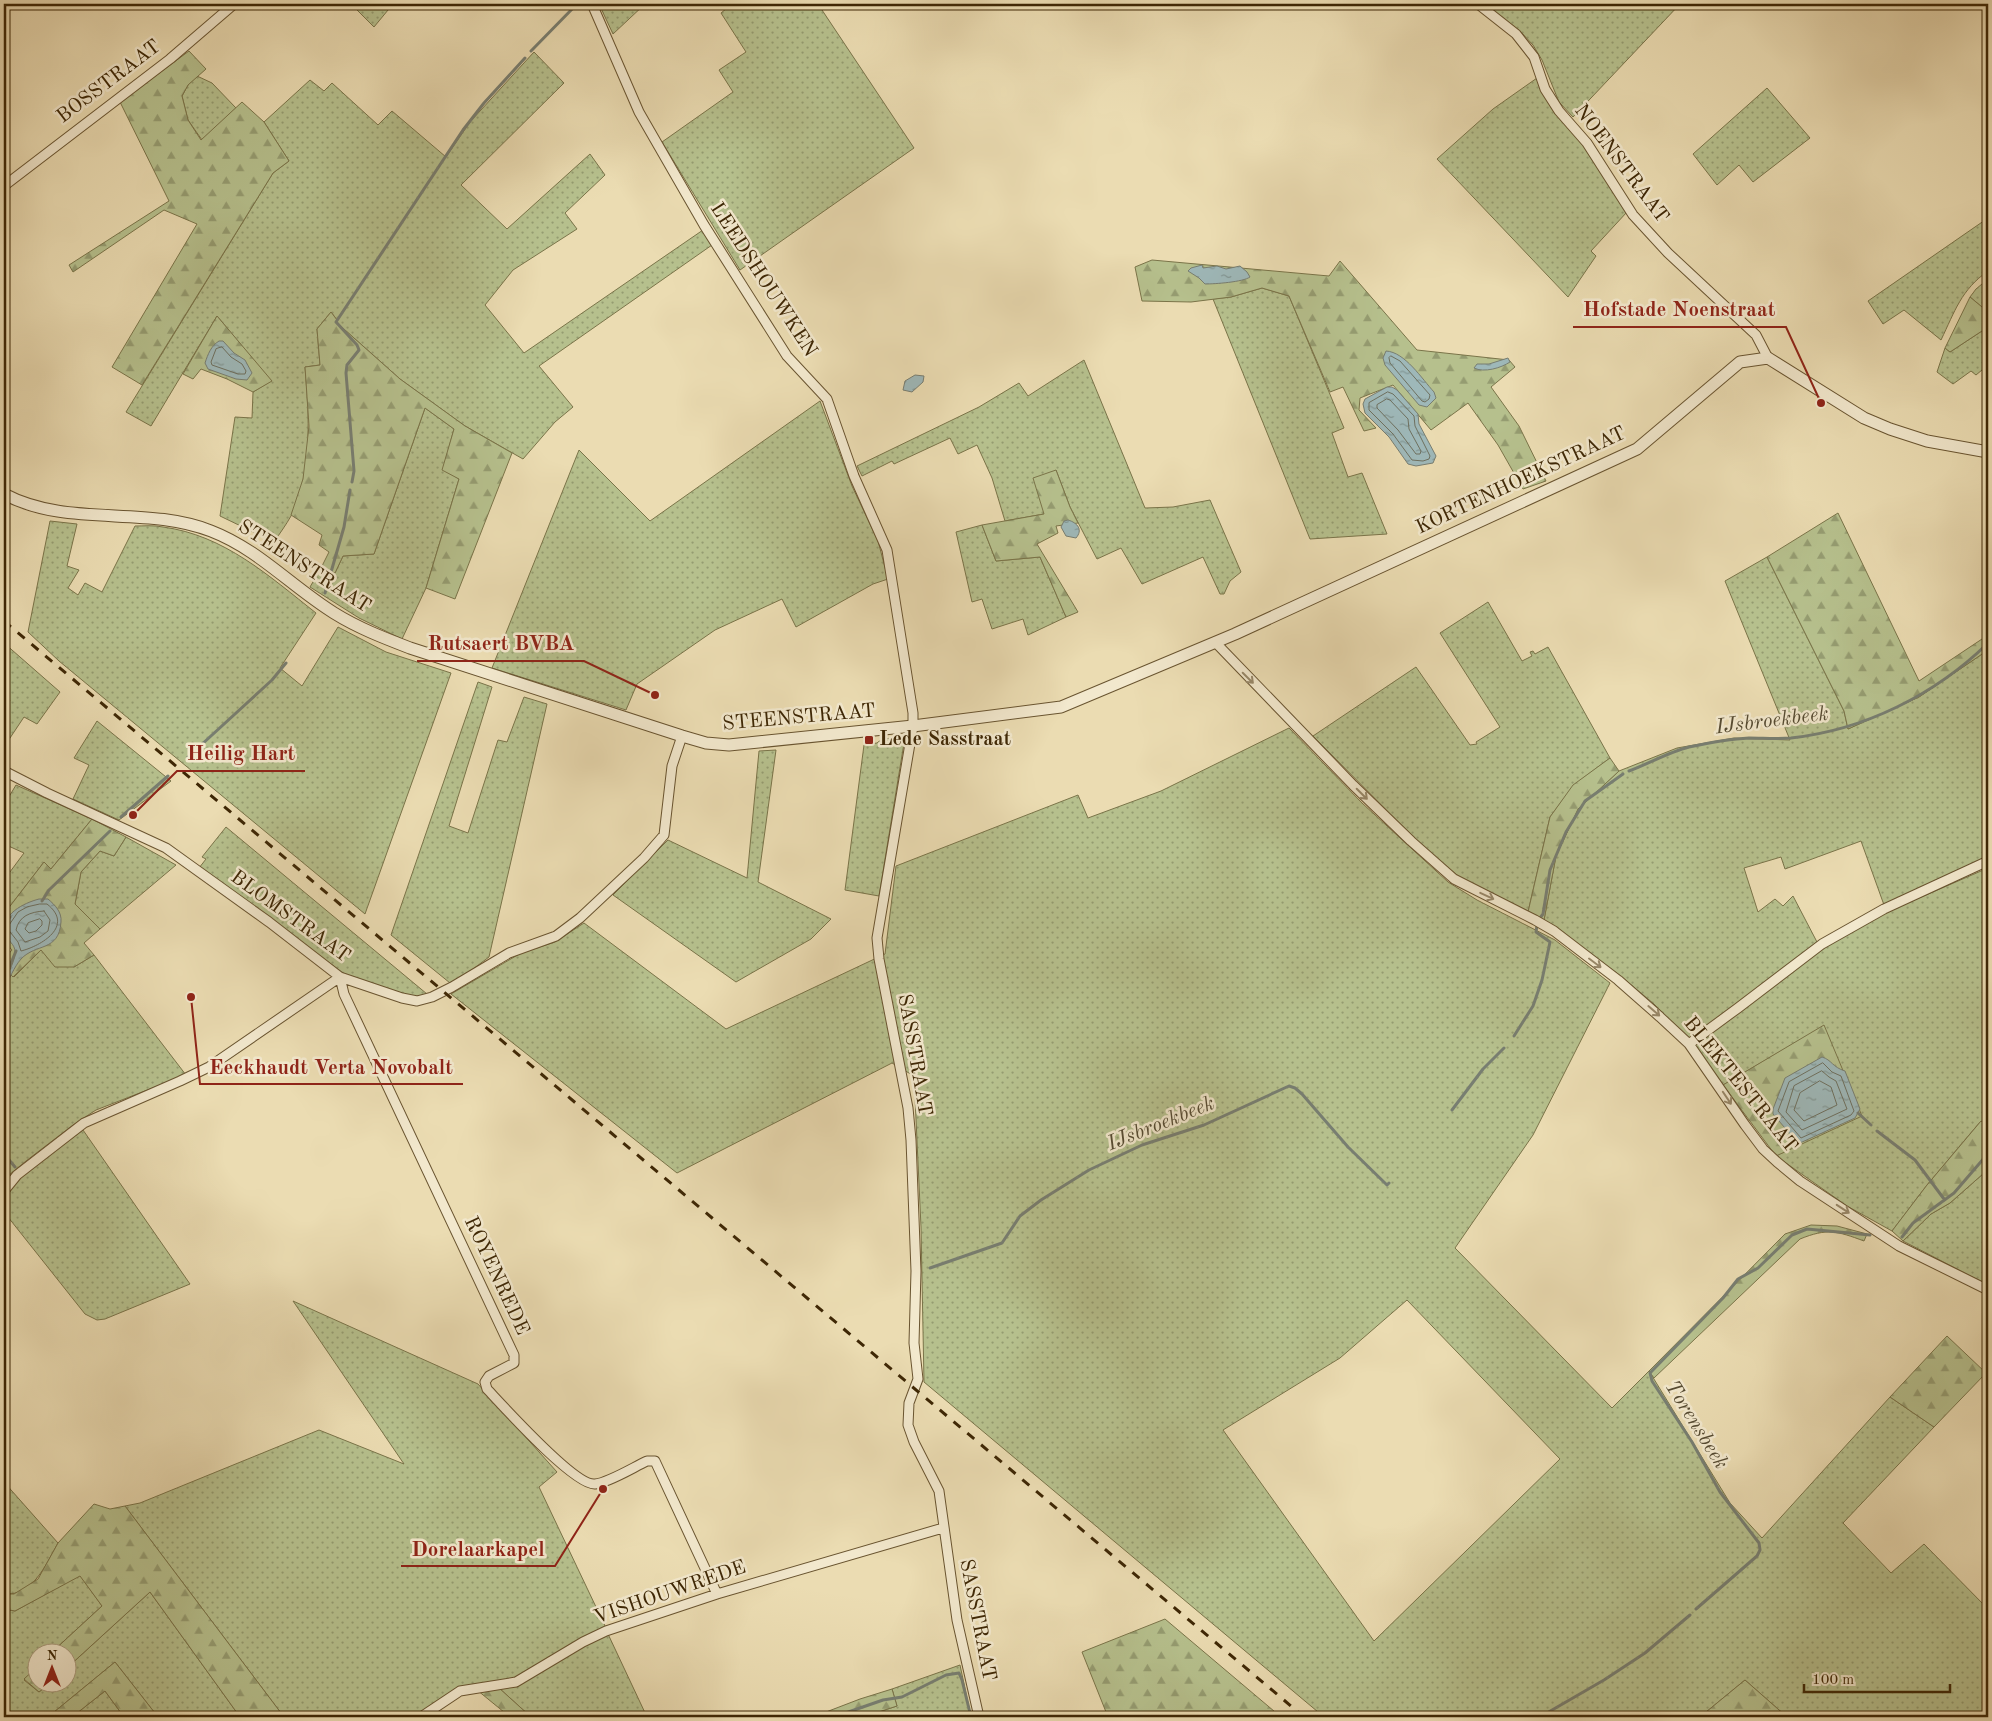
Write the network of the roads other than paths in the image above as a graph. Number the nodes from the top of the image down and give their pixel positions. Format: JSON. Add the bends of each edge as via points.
{"nodes":[{"id":1,"x":234,"y":4,"type":"edge"},
{"id":2,"x":592,"y":4,"type":"edge"},
{"id":3,"x":1478,"y":4,"type":"edge"},
{"id":4,"x":4,"y":186,"type":"edge"},
{"id":5,"x":1768,"y":358,"type":"junction"},
{"id":6,"x":1988,"y":452,"type":"edge"},
{"id":7,"x":4,"y":494,"type":"edge"},
{"id":8,"x":1215,"y":642,"type":"junction"},
{"id":9,"x":913,"y":726,"type":"junction"},
{"id":10,"x":682,"y":736,"type":"junction"},
{"id":11,"x":4,"y":771,"type":"edge"},
{"id":12,"x":1988,"y":861,"type":"edge"},
{"id":13,"x":340,"y":977,"type":"junction"},
{"id":14,"x":1689,"y":1044,"type":"junction"},
{"id":15,"x":4,"y":1190,"type":"edge"},
{"id":16,"x":1988,"y":1290,"type":"edge"},
{"id":17,"x":943,"y":1528,"type":"junction"},
{"id":18,"x":717,"y":1594,"type":"junction"},
{"id":19,"x":421,"y":1717,"type":"edge"},
{"id":20,"x":979,"y":1717,"type":"edge"}],
"edges":[{"from":1,"to":4,"type":"street","name":"BOSSTRAAT","via":[[170,58]]},
{"from":2,"to":9,"type":"street","name":"LEEDSHOUWKEN","via":[[639,112],[704,225],[787,356],[828,399],[854,476],[887,550]]},
{"from":3,"to":5,"type":"street","name":"NOENSTRAAT","via":[[1516,34],[1534,56],[1545,89],[1587,143],[1633,215],[1668,254],[1756,335]]},
{"from":5,"to":6,"type":"street","via":[[1864,418],[1927,441]]},
{"from":5,"to":8,"type":"street","name":"KORTENHOEKSTRAAT","via":[[1740,362],[1637,449]]},
{"from":7,"to":10,"type":"street","name":"STEENSTRAAT","via":[[52,511],[174,520],[211,531],[248,549],[335,613],[376,634],[428,655]]},
{"from":8,"to":9,"type":"street","name":"STEENSTRAAT","via":[[1062,707]]},
{"from":8,"to":14,"type":"street","name":"BLEKTESTRAAT","one_way":true,"via":[[1353,785],[1454,879],[1554,931],[1618,980]]},
{"from":9,"to":10,"type":"street","name":"STEENSTRAAT","via":[[729,745]]},
{"from":9,"to":17,"type":"street","name":"SASSTRAAT","via":[[877,938],[910,1124],[916,1271],[914,1343],[918,1379],[908,1411],[908,1425],[936,1483]]},
{"from":10,"to":13,"type":"street","name":"BLOMSTRAAT","via":[[672,766],[664,835],[568,929],[508,953],[425,1000],[408,1000]]},
{"from":11,"to":13,"type":"street","name":"BLOMSTRAAT","via":[[166,848]]},
{"from":12,"to":14,"type":"street","via":[[1884,909],[1822,944]]},
{"from":13,"to":15,"type":"street","via":[[209,1067],[84,1123],[17,1175]]},
{"from":13,"to":18,"type":"street","name":"ROYENREDE","via":[[344,994],[514,1355],[514,1363],[489,1376],[485,1382],[487,1389],[570,1473],[589,1484],[655,1460]]},
{"from":14,"to":16,"type":"street","name":"BLEKTESTRAAT","one_way":true,"via":[[1763,1149],[1800,1181],[1899,1246]]},
{"from":17,"to":18,"type":"street","name":"VISHOUWREDE"},
{"from":17,"to":20,"type":"street","name":"SASSTRAAT","via":[[957,1620]]},
{"from":18,"to":19,"type":"street","name":"VISHOUWREDE","via":[[606,1631],[516,1682],[460,1691]]}]}
